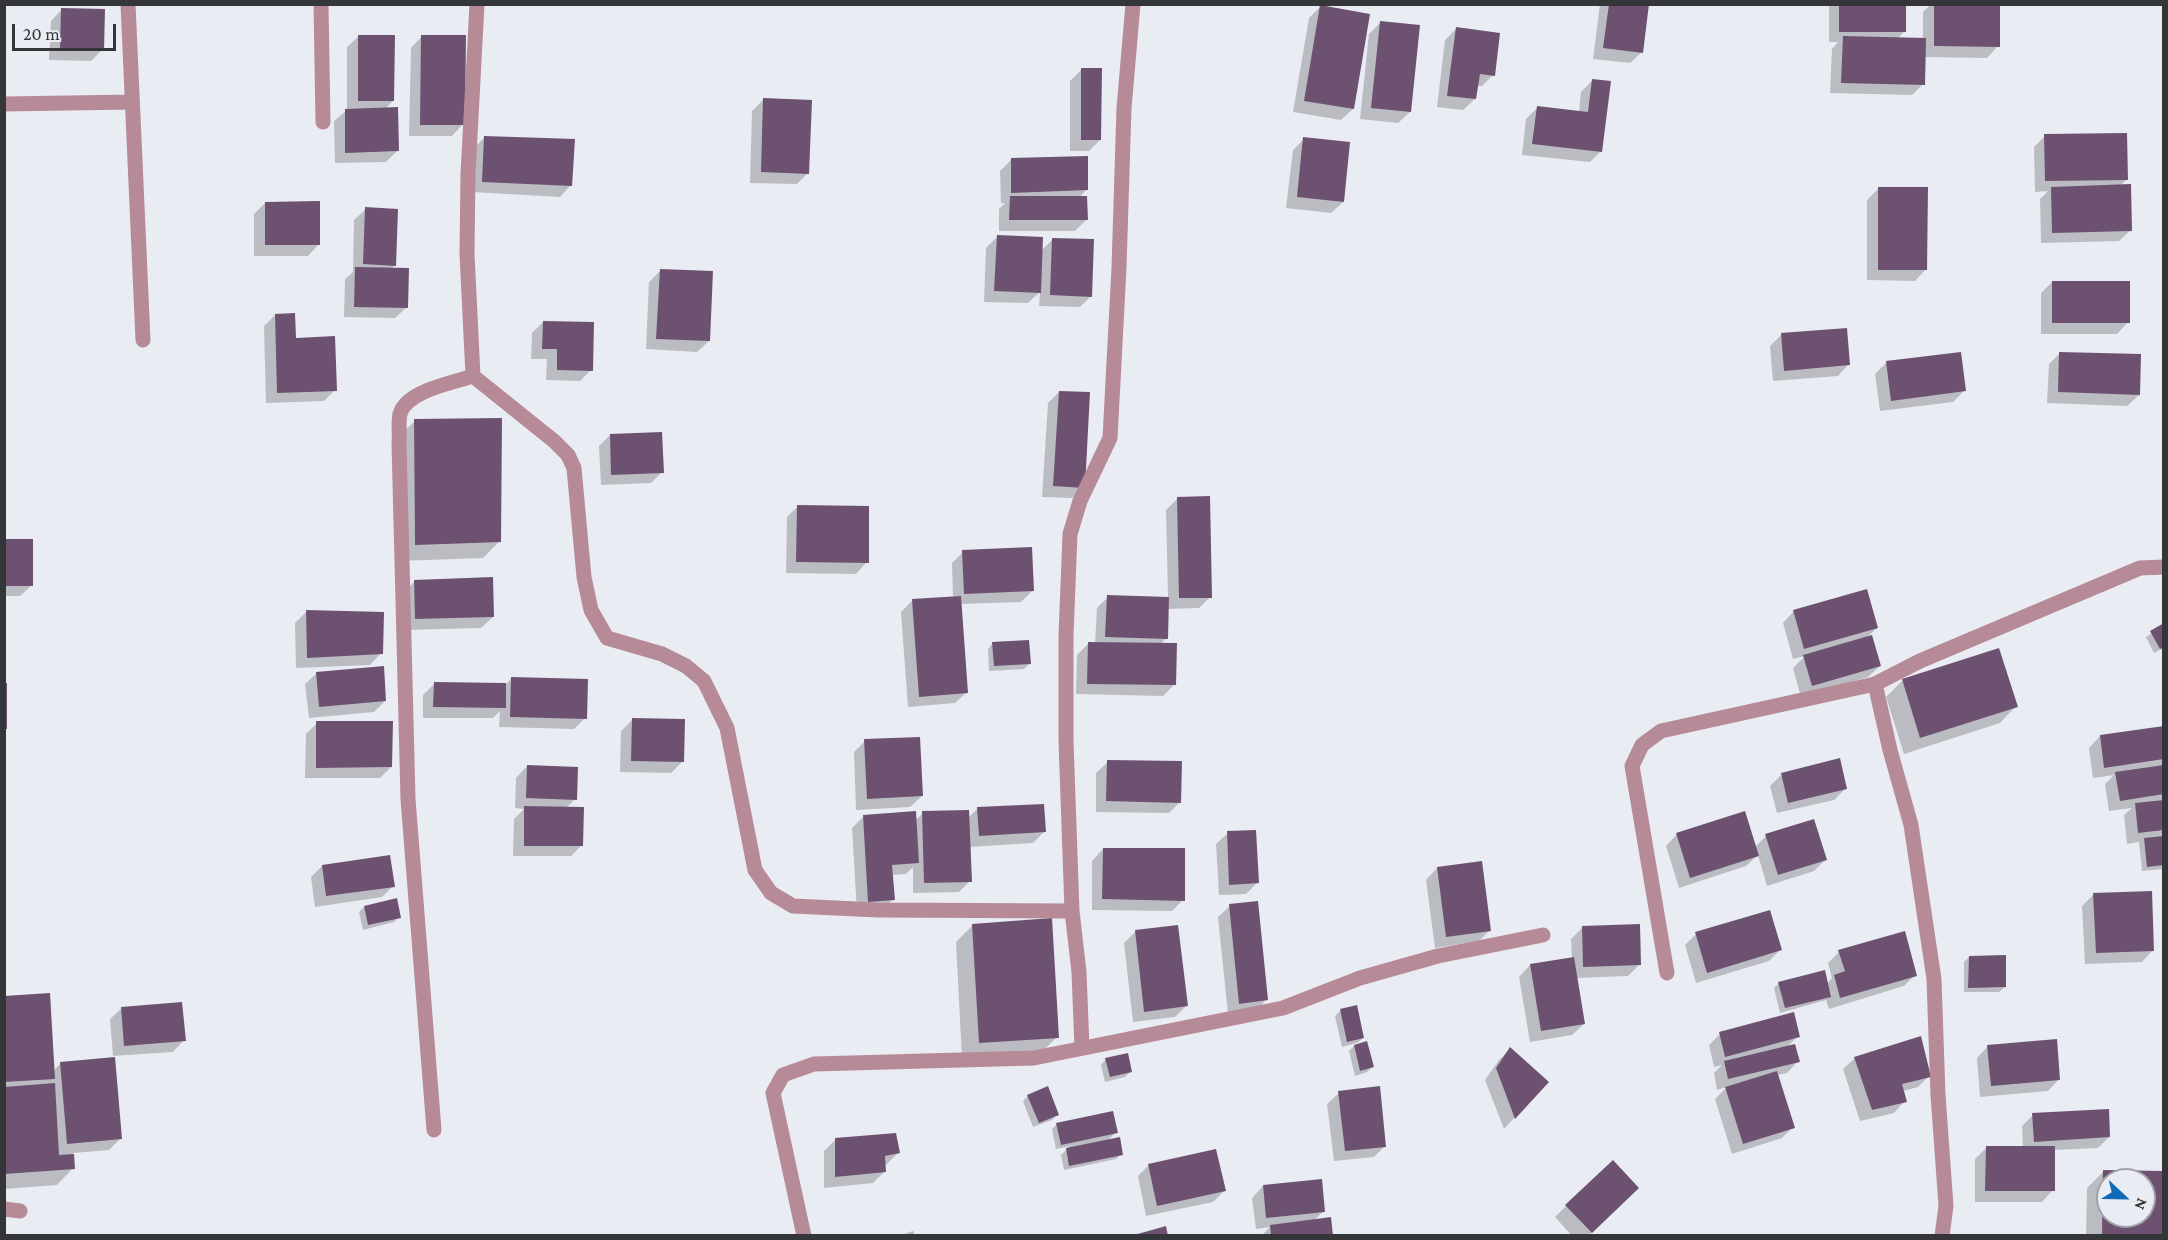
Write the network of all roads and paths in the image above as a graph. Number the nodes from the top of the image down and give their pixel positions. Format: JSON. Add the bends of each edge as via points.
{"nodes":[{"id":1,"x":128,"y":4,"type":"edge"},
{"id":2,"x":321,"y":4,"type":"edge"},
{"id":3,"x":477,"y":4,"type":"edge"},
{"id":4,"x":1133,"y":4,"type":"edge"},
{"id":5,"x":132,"y":102,"type":"junction"},
{"id":6,"x":4,"y":104,"type":"edge"},
{"id":7,"x":323,"y":122,"type":"dead end"},
{"id":8,"x":143,"y":340,"type":"dead end"},
{"id":9,"x":473,"y":376,"type":"junction"},
{"id":10,"x":2163,"y":567,"type":"edge"},
{"id":11,"x":1875,"y":684,"type":"junction"},
{"id":12,"x":1072,"y":910,"type":"junction"},
{"id":13,"x":1543,"y":935,"type":"dead end"},
{"id":14,"x":1667,"y":973,"type":"dead end"},
{"id":15,"x":1082,"y":1048,"type":"junction"},
{"id":16,"x":434,"y":1130,"type":"dead end"},
{"id":17,"x":804,"y":1236,"type":"edge"},
{"id":18,"x":1942,"y":1236,"type":"edge"}],
"edges":[{"from":1,"to":5,"type":"street"},
{"from":2,"to":7,"type":"street"},
{"from":3,"to":9,"type":"street","via":[[467,254]]},
{"from":4,"to":12,"type":"street","via":[[1124,108],[1110,438],[1080,501],[1070,534],[1066,741]]},
{"from":5,"to":6,"type":"street"},
{"from":5,"to":8,"type":"street"},
{"from":9,"to":12,"type":"street","via":[[568,454],[574,468],[584,577],[591,610],[607,638],[662,654],[704,681],[727,728],[755,870],[771,892],[793,906]]},
{"from":9,"to":16,"type":"street","via":[[414,396],[400,414],[408,799]]},
{"from":10,"to":11,"type":"street","via":[[2140,568],[1920,661]]},
{"from":11,"to":14,"type":"street","via":[[1661,731],[1642,745],[1632,766]]},
{"from":11,"to":18,"type":"street","via":[[1911,825],[1934,979],[1946,1206]]},
{"from":12,"to":15,"type":"street"},
{"from":13,"to":15,"type":"street","via":[[1438,956],[1360,978],[1282,1008]]},
{"from":15,"to":17,"type":"street","via":[[1034,1058],[814,1064],[783,1075],[773,1093]]}]}
